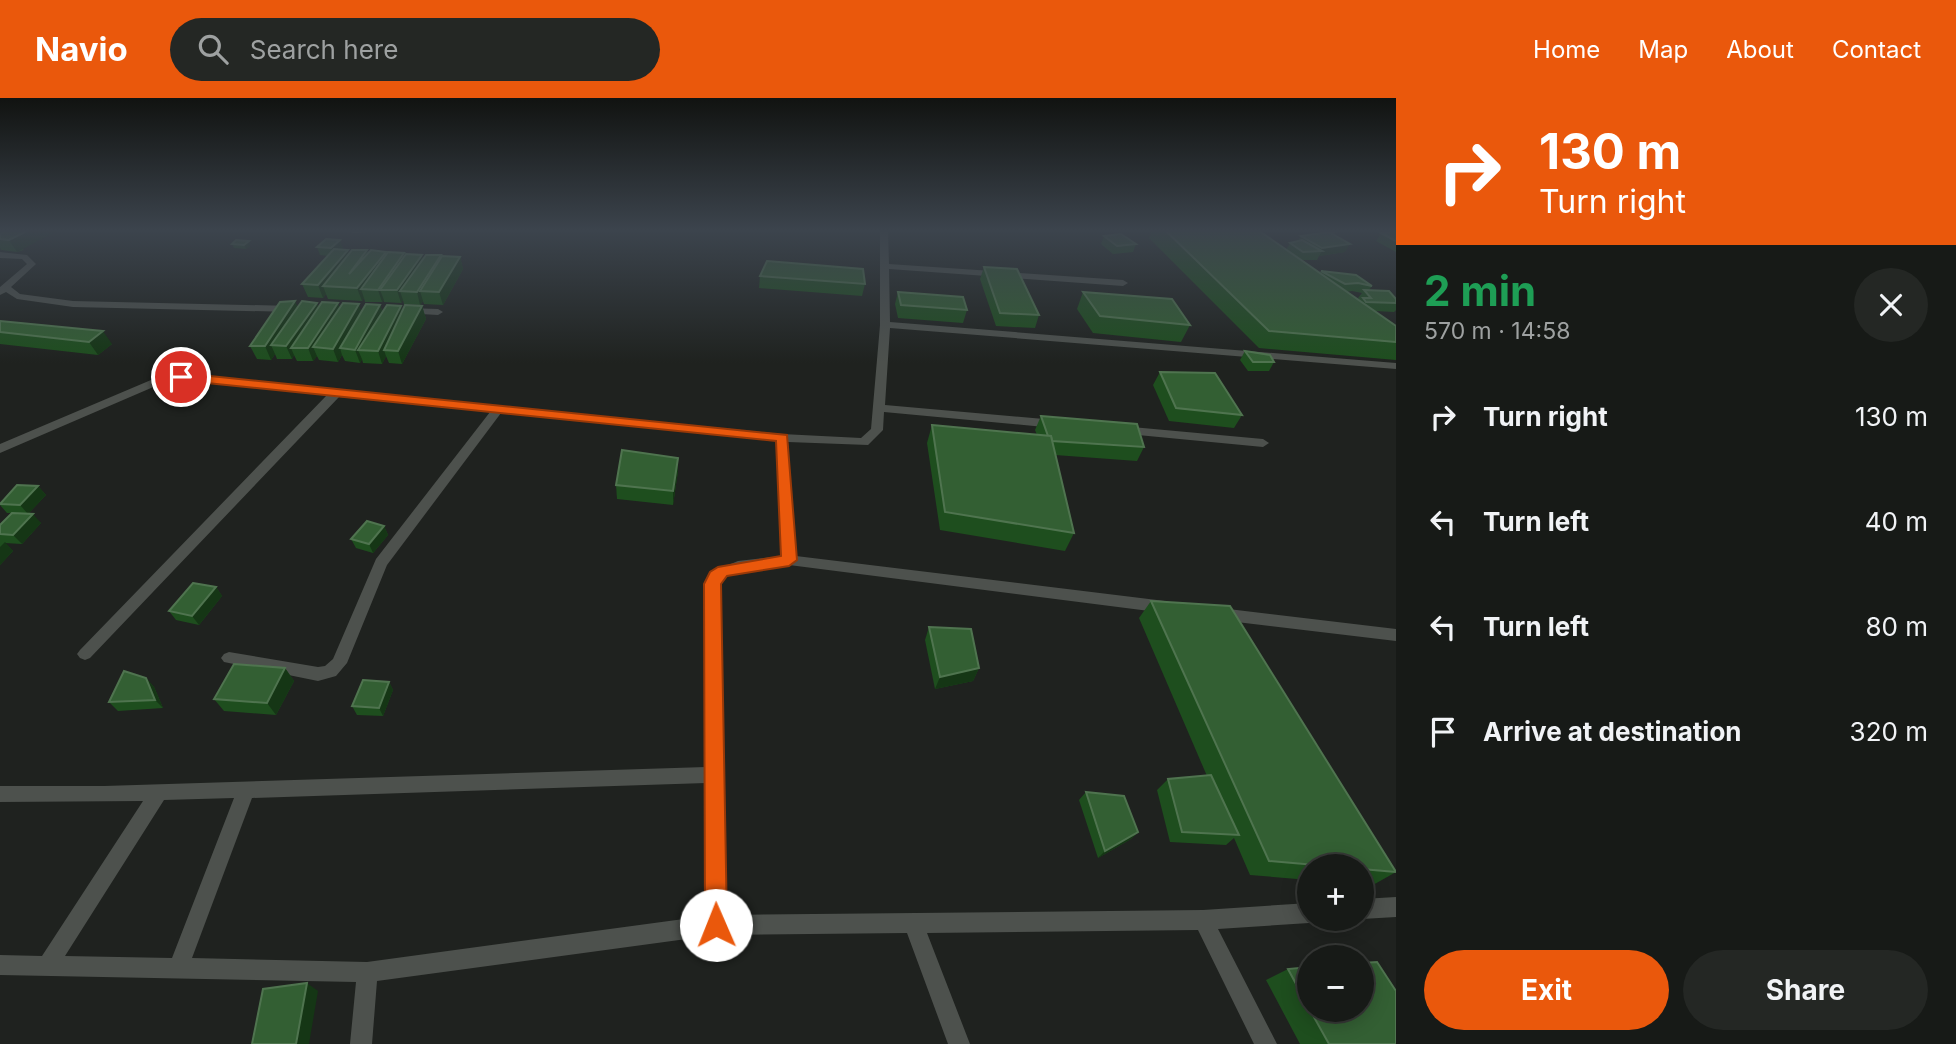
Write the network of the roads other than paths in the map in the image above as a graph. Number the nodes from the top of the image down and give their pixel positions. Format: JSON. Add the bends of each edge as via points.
{"nodes":[{"id":1,"x":21,"y":274,"type":"edge"},
{"id":2,"x":885,"y":274,"type":"edge"},
{"id":3,"x":999,"y":274,"type":"edge"},
{"id":4,"x":1123,"y":283,"type":"dead end"},
{"id":5,"x":4,"y":290,"type":"edge"},
{"id":6,"x":308,"y":309,"type":"edge"},
{"id":7,"x":399,"y":311,"type":"edge"},
{"id":8,"x":438,"y":312,"type":"dead end"},
{"id":9,"x":885,"y":325,"type":"junction"},
{"id":10,"x":1396,"y":366,"type":"edge"},
{"id":11,"x":336,"y":393,"type":"junction"},
{"id":12,"x":879,"y":408,"type":"junction"},
{"id":13,"x":498,"y":409,"type":"junction"},
{"id":14,"x":1071,"y":425,"type":"edge"},
{"id":15,"x":1112,"y":429,"type":"edge"},
{"id":16,"x":782,"y":438,"type":"junction"},
{"id":17,"x":1263,"y":443,"type":"dead end"},
{"id":18,"x":0,"y":449,"type":"edge"},
{"id":19,"x":789,"y":560,"type":"junction"},
{"id":20,"x":1175,"y":608,"type":"edge"},
{"id":21,"x":1202,"y":611,"type":"edge"},
{"id":22,"x":1396,"y":635,"type":"edge"},
{"id":23,"x":85,"y":654,"type":"dead end"},
{"id":24,"x":229,"y":658,"type":"dead end"},
{"id":25,"x":714,"y":775,"type":"junction"},
{"id":26,"x":246,"y":789,"type":"junction"},
{"id":27,"x":159,"y":792,"type":"junction"},
{"id":28,"x":0,"y":794,"type":"edge"},
{"id":29,"x":1396,"y":907,"type":"edge"},
{"id":30,"x":1374,"y":908,"type":"edge"},
{"id":31,"x":1297,"y":914,"type":"edge"},
{"id":32,"x":1203,"y":920,"type":"junction"},
{"id":33,"x":914,"y":924,"type":"junction"},
{"id":34,"x":716,"y":925,"type":"junction"},
{"id":35,"x":0,"y":965,"type":"edge"},
{"id":36,"x":48,"y":965,"type":"junction"},
{"id":37,"x":178,"y":968,"type":"junction"},
{"id":38,"x":368,"y":972,"type":"junction"},
{"id":39,"x":361,"y":1044,"type":"edge"},
{"id":40,"x":958,"y":1044,"type":"edge"},
{"id":41,"x":1266,"y":1044,"type":"edge"}],
"edges":[{"from":1,"to":5,"type":"street"},
{"from":2,"to":9,"type":"street"},
{"from":3,"to":4,"type":"street"},
{"from":5,"to":6,"type":"street","via":[[73,304]]},
{"from":7,"to":8,"type":"street"},
{"from":9,"to":10,"type":"street"},
{"from":9,"to":12,"type":"street"},
{"from":11,"to":13,"type":"street"},
{"from":11,"to":18,"type":"street","via":[[172,378]]},
{"from":11,"to":23,"type":"street"},
{"from":12,"to":14,"type":"street"},
{"from":12,"to":16,"type":"street","via":[[877,430],[864,442]]},
{"from":13,"to":16,"type":"street"},
{"from":13,"to":24,"type":"street","via":[[381,563],[339,663],[318,674]]},
{"from":15,"to":17,"type":"street"},
{"from":16,"to":19,"type":"street"},
{"from":19,"to":20,"type":"street"},
{"from":19,"to":25,"type":"street","via":[[723,571],[712,584]]},
{"from":21,"to":22,"type":"street"},
{"from":25,"to":26,"type":"street"},
{"from":25,"to":34,"type":"street"},
{"from":26,"to":27,"type":"street"},
{"from":26,"to":37,"type":"street"},
{"from":27,"to":28,"type":"street"},
{"from":27,"to":36,"type":"street"},
{"from":29,"to":30,"type":"street"},
{"from":31,"to":32,"type":"street"},
{"from":32,"to":33,"type":"street"},
{"from":32,"to":41,"type":"street"},
{"from":33,"to":34,"type":"street"},
{"from":33,"to":40,"type":"street"},
{"from":34,"to":38,"type":"street"},
{"from":35,"to":36,"type":"street"},
{"from":36,"to":37,"type":"street"},
{"from":37,"to":38,"type":"street"},
{"from":38,"to":39,"type":"street"}]}
